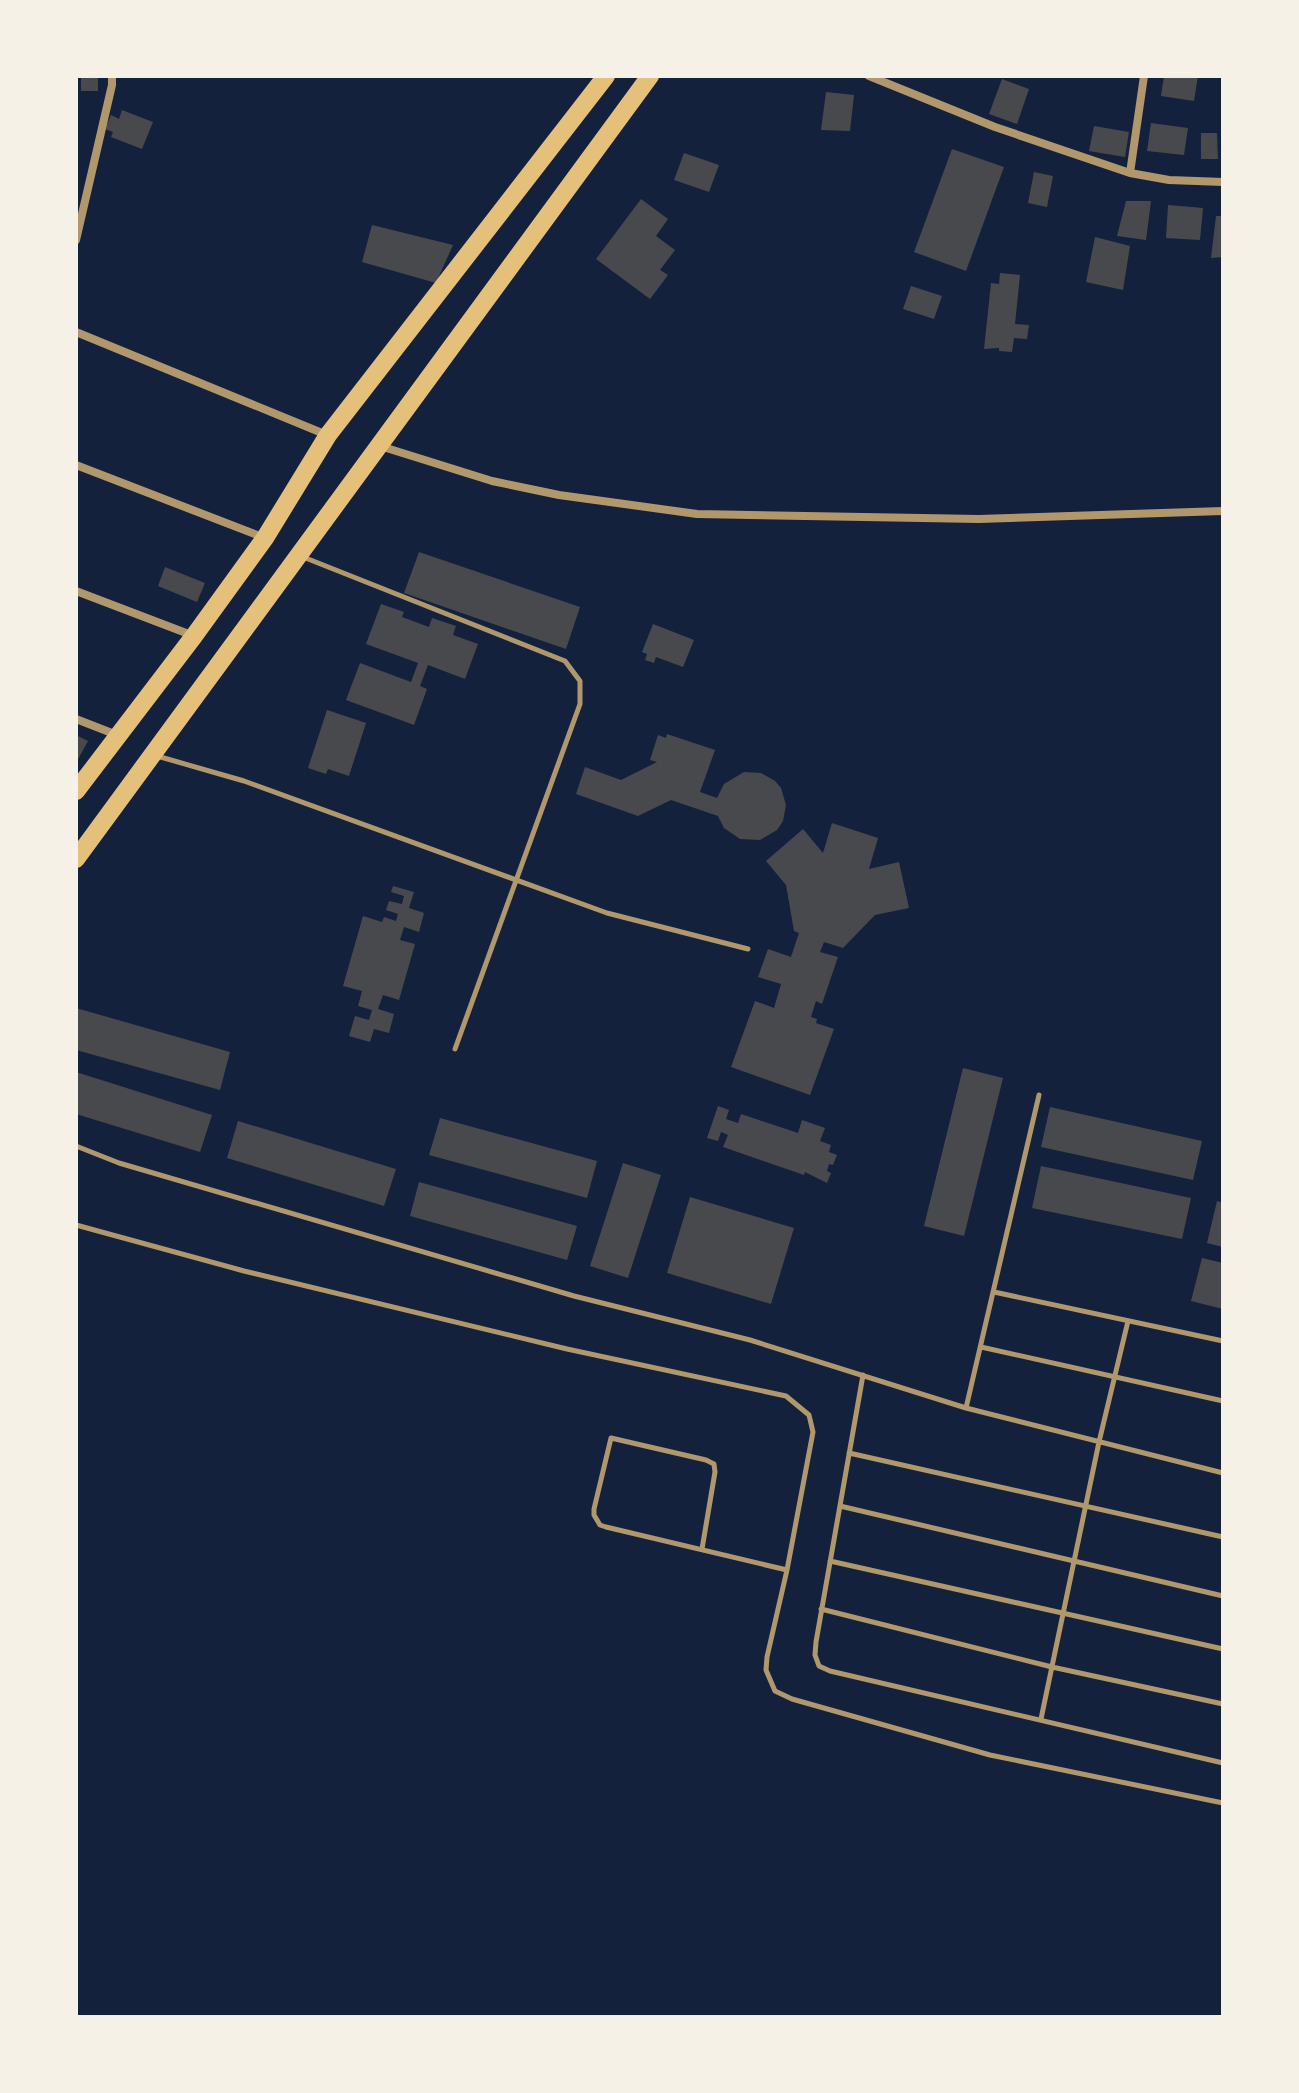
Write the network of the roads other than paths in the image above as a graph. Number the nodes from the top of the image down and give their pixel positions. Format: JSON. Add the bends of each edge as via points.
{"nodes":[{"id":1,"x":112,"y":76,"type":"edge"},
{"id":2,"x":606,"y":76,"type":"edge"},
{"id":3,"x":650,"y":76,"type":"edge"},
{"id":4,"x":869,"y":76,"type":"edge"},
{"id":5,"x":1144,"y":76,"type":"edge"},
{"id":6,"x":1130,"y":173,"type":"junction"},
{"id":7,"x":1223,"y":182,"type":"edge"},
{"id":8,"x":76,"y":240,"type":"edge"},
{"id":9,"x":76,"y":332,"type":"edge"},
{"id":10,"x":328,"y":435,"type":"junction"},
{"id":11,"x":379,"y":446,"type":"junction"},
{"id":12,"x":76,"y":465,"type":"edge"},
{"id":13,"x":1223,"y":511,"type":"edge"},
{"id":14,"x":265,"y":538,"type":"junction"},
{"id":15,"x":299,"y":555,"type":"junction"},
{"id":16,"x":76,"y":591,"type":"edge"},
{"id":17,"x":194,"y":636,"type":"junction"},
{"id":18,"x":76,"y":719,"type":"edge"},
{"id":19,"x":117,"y":735,"type":"junction"},
{"id":20,"x":152,"y":755,"type":"junction"},
{"id":21,"x":76,"y":791,"type":"edge"},
{"id":22,"x":76,"y":859,"type":"edge"},
{"id":23,"x":518,"y":879,"type":"junction"},
{"id":24,"x":748,"y":949,"type":"dead end"},
{"id":25,"x":455,"y":1049,"type":"dead end"},
{"id":26,"x":1039,"y":1095,"type":"dead end"},
{"id":27,"x":76,"y":1146,"type":"edge"},
{"id":28,"x":76,"y":1225,"type":"edge"},
{"id":29,"x":994,"y":1292,"type":"junction"},
{"id":30,"x":1128,"y":1321,"type":"junction"},
{"id":31,"x":1223,"y":1341,"type":"edge"},
{"id":32,"x":981,"y":1347,"type":"junction"},
{"id":33,"x":863,"y":1375,"type":"junction"},
{"id":34,"x":1114,"y":1376,"type":"junction"},
{"id":35,"x":1223,"y":1401,"type":"edge"},
{"id":36,"x":966,"y":1408,"type":"junction"},
{"id":37,"x":1099,"y":1442,"type":"junction"},
{"id":38,"x":849,"y":1453,"type":"junction"},
{"id":39,"x":1223,"y":1473,"type":"edge"},
{"id":40,"x":840,"y":1506,"type":"junction"},
{"id":41,"x":1085,"y":1507,"type":"junction"},
{"id":42,"x":1223,"y":1537,"type":"edge"},
{"id":43,"x":702,"y":1549,"type":"junction"},
{"id":44,"x":830,"y":1561,"type":"junction"},
{"id":45,"x":1074,"y":1561,"type":"junction"},
{"id":46,"x":787,"y":1570,"type":"junction"},
{"id":47,"x":1223,"y":1596,"type":"edge"},
{"id":48,"x":821,"y":1609,"type":"junction"},
{"id":49,"x":1063,"y":1613,"type":"junction"},
{"id":50,"x":1223,"y":1649,"type":"edge"},
{"id":51,"x":1052,"y":1667,"type":"junction"},
{"id":52,"x":1223,"y":1704,"type":"edge"},
{"id":53,"x":1041,"y":1719,"type":"junction"},
{"id":54,"x":1223,"y":1763,"type":"edge"},
{"id":55,"x":1223,"y":1803,"type":"edge"}],
"edges":[{"from":1,"to":8,"type":"street"},
{"from":2,"to":10,"type":"highway"},
{"from":3,"to":11,"type":"highway"},
{"from":4,"to":6,"type":"street"},
{"from":5,"to":6,"type":"street"},
{"from":6,"to":7,"type":"street"},
{"from":9,"to":10,"type":"street"},
{"from":10,"to":14,"type":"highway"},
{"from":11,"to":13,"type":"street","via":[[492,481],[697,514],[979,519]]},
{"from":11,"to":15,"type":"highway"},
{"from":12,"to":14,"type":"street"},
{"from":14,"to":17,"type":"highway"},
{"from":15,"to":20,"type":"highway"},
{"from":15,"to":23,"type":"lane","via":[[565,661],[580,681],[580,704]]},
{"from":16,"to":17,"type":"street"},
{"from":17,"to":19,"type":"highway"},
{"from":18,"to":19,"type":"street"},
{"from":19,"to":21,"type":"highway"},
{"from":20,"to":22,"type":"highway"},
{"from":20,"to":23,"type":"lane","via":[[244,781]]},
{"from":23,"to":24,"type":"lane","via":[[607,913]]},
{"from":23,"to":25,"type":"lane"},
{"from":26,"to":29,"type":"lane"},
{"from":27,"to":33,"type":"lane","via":[[559,1292],[750,1340]]},
{"from":28,"to":46,"type":"lane","via":[[506,1335],[786,1396],[809,1415],[813,1432]]},
{"from":29,"to":30,"type":"lane"},
{"from":29,"to":32,"type":"lane"},
{"from":30,"to":31,"type":"lane"},
{"from":30,"to":34,"type":"lane"},
{"from":32,"to":34,"type":"lane"},
{"from":32,"to":36,"type":"lane"},
{"from":33,"to":36,"type":"lane"},
{"from":33,"to":38,"type":"lane"},
{"from":34,"to":35,"type":"lane"},
{"from":34,"to":37,"type":"lane"},
{"from":36,"to":37,"type":"lane"},
{"from":37,"to":39,"type":"lane"},
{"from":37,"to":41,"type":"lane"},
{"from":38,"to":40,"type":"lane"},
{"from":38,"to":41,"type":"lane"},
{"from":40,"to":44,"type":"lane"},
{"from":40,"to":45,"type":"lane"},
{"from":41,"to":42,"type":"lane"},
{"from":41,"to":45,"type":"lane"},
{"from":43,"to":43,"type":"lane","via":[[714,1464],[611,1438],[594,1509],[596,1521]]},
{"from":43,"to":46,"type":"lane"},
{"from":44,"to":48,"type":"lane"},
{"from":44,"to":49,"type":"lane"},
{"from":45,"to":47,"type":"lane"},
{"from":45,"to":49,"type":"lane"},
{"from":46,"to":55,"type":"lane","via":[[767,1657],[775,1691],[990,1755]]},
{"from":48,"to":51,"type":"lane"},
{"from":48,"to":53,"type":"lane","via":[[815,1655],[819,1666]]},
{"from":49,"to":50,"type":"lane"},
{"from":49,"to":51,"type":"lane"},
{"from":51,"to":52,"type":"lane"},
{"from":51,"to":53,"type":"lane"},
{"from":53,"to":54,"type":"lane"}]}
